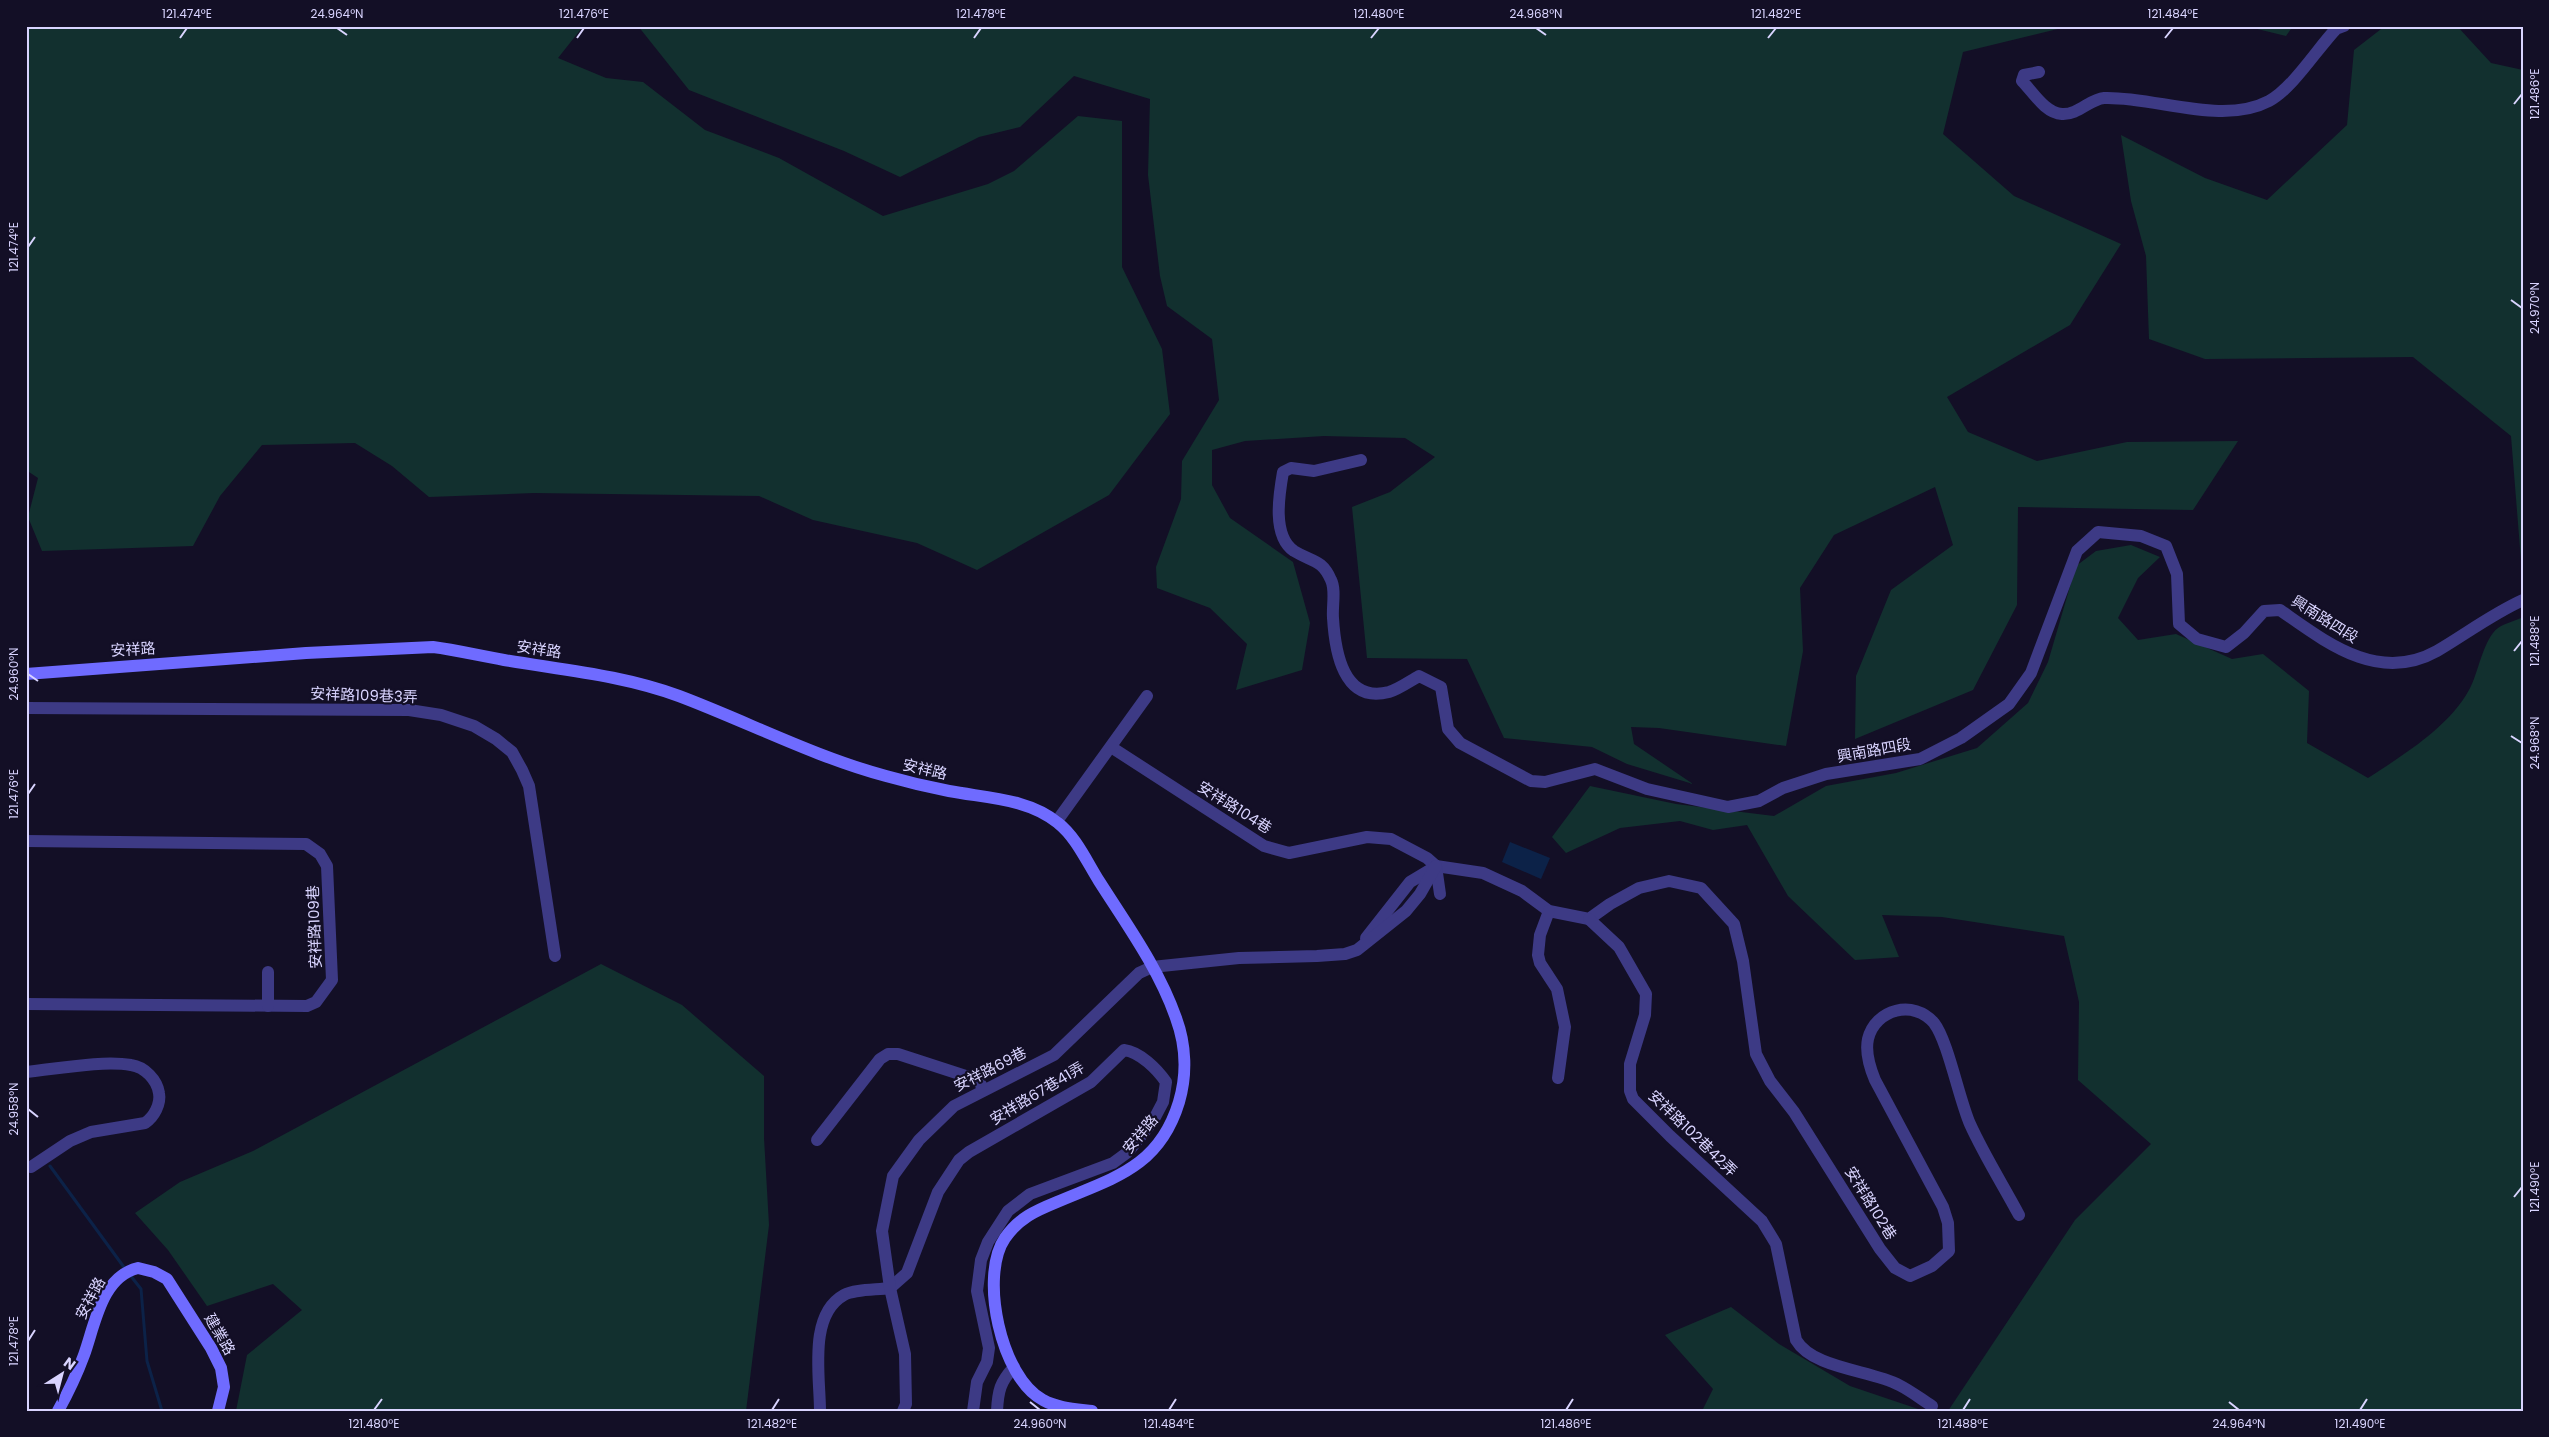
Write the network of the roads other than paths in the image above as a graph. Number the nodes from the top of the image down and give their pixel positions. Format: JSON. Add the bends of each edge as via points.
{"nodes":[{"id":1,"x":2344,"y":26,"type":"edge"},
{"id":2,"x":2039,"y":72,"type":"dead end"},
{"id":3,"x":1362,"y":460,"type":"dead end"},
{"id":4,"x":2523,"y":600,"type":"edge"},
{"id":5,"x":26,"y":674,"type":"edge"},
{"id":6,"x":1147,"y":696,"type":"dead end"},
{"id":7,"x":26,"y":708,"type":"edge"},
{"id":8,"x":1111,"y":746,"type":"junction"},
{"id":9,"x":1056,"y":821,"type":"junction"},
{"id":10,"x":26,"y":841,"type":"edge"},
{"id":11,"x":1436,"y":866,"type":"junction"},
{"id":12,"x":1440,"y":894,"type":"dead end"},
{"id":13,"x":1549,"y":911,"type":"junction"},
{"id":14,"x":1589,"y":919,"type":"junction"},
{"id":15,"x":555,"y":956,"type":"dead end"},
{"id":16,"x":1152,"y":967,"type":"junction"},
{"id":17,"x":268,"y":972,"type":"dead end"},
{"id":18,"x":26,"y":1004,"type":"edge"},
{"id":19,"x":268,"y":1006,"type":"junction"},
{"id":20,"x":26,"y":1072,"type":"edge"},
{"id":21,"x":1558,"y":1078,"type":"dead end"},
{"id":22,"x":984,"y":1090,"type":"junction"},
{"id":23,"x":817,"y":1140,"type":"dead end"},
{"id":24,"x":31,"y":1167,"type":"dead end"},
{"id":25,"x":2018,"y":1215,"type":"dead end"},
{"id":26,"x":167,"y":1279,"type":"joint"},
{"id":27,"x":890,"y":1288,"type":"junction"},
{"id":28,"x":1014,"y":1367,"type":"junction"},
{"id":29,"x":1932,"y":1406,"type":"dead end"},
{"id":30,"x":58,"y":1411,"type":"edge"},
{"id":31,"x":218,"y":1411,"type":"edge"},
{"id":32,"x":820,"y":1411,"type":"edge"},
{"id":33,"x":903,"y":1411,"type":"edge"},
{"id":34,"x":973,"y":1411,"type":"edge"},
{"id":35,"x":998,"y":1411,"type":"edge"},
{"id":36,"x":1092,"y":1411,"type":"edge"}],
"edges":[{"from":1,"to":2,"type":"street","via":[[2336,29],[2288,86],[2268,101],[2244,108],[2208,111],[2102,98],[2079,110],[2062,114],[2047,108],[2022,81],[2024,75]]},
{"from":3,"to":4,"type":"street","name":"興南路四段","via":[[1314,471],[1291,468],[1283,472],[1281,483],[1281,535],[1293,550],[1324,565],[1332,583],[1333,620],[1346,679],[1357,689],[1377,693],[1390,692],[1419,676],[1441,687],[1448,728],[1460,742],[1531,781],[1545,782],[1595,769],[1647,789],[1728,807],[1759,801],[1782,788],[1826,774],[1920,759],[1961,738],[2009,704],[2031,673],[2077,551],[2098,532],[2142,536],[2166,546],[2177,574],[2179,624],[2197,639],[2226,647],[2264,611],[2280,610],[2357,658],[2409,661],[2435,652],[2493,614]]},
{"from":5,"to":9,"type":"street","name":"安祥路","via":[[306,653],[433,647],[453,649],[505,661],[617,677],[677,695],[827,757],[945,790],[1020,803]]},
{"from":6,"to":8,"type":"street"},
{"from":7,"to":15,"type":"street","name":"安祥路109巷3弄","via":[[409,710],[441,715],[474,726],[512,752],[529,786]]},
{"from":8,"to":9,"type":"street"},
{"from":8,"to":11,"type":"street","name":"安祥路104巷","via":[[1264,846],[1290,853],[1367,837],[1391,839]]},
{"from":9,"to":16,"type":"street","name":"安祥路","via":[[1071,838]]},
{"from":10,"to":19,"type":"street","name":"安祥路109巷","via":[[306,844],[320,854],[327,866],[332,980],[316,1002],[307,1006]]},
{"from":11,"to":12,"type":"street"},
{"from":11,"to":13,"type":"street","via":[[1483,872],[1522,891]]},
{"from":11,"to":16,"type":"street","via":[[1406,912],[1357,950],[1326,956],[1239,958]]},
{"from":13,"to":14,"type":"street"},
{"from":13,"to":21,"type":"street","via":[[1540,935],[1538,955],[1557,989],[1565,1027]]},
{"from":14,"to":25,"type":"street","name":"安祥路102巷","via":[[1639,888],[1669,880],[1701,888],[1734,924],[1743,961],[1756,1054],[1770,1081],[1794,1112],[1895,1268],[1910,1276],[1932,1266],[1949,1251],[1943,1207],[1874,1080],[1869,1063],[1868,1038],[1880,1020],[1896,1009],[1922,1013],[1934,1024],[1970,1124]]},
{"from":14,"to":29,"type":"street","name":"安祥路102巷42弄","via":[[1619,947],[1646,994],[1643,1022],[1630,1064],[1633,1099],[1762,1221],[1776,1244],[1796,1340],[1801,1348],[1829,1363],[1898,1384]]},
{"from":16,"to":22,"type":"street","name":"安祥路69巷","via":[[1139,973],[1054,1055]]},
{"from":16,"to":28,"type":"street","name":"安祥路","via":[[1168,996],[1184,1042],[1183,1087],[1174,1118],[1164,1136],[1125,1174],[1025,1215],[1004,1239],[997,1254],[994,1295],[997,1322]]},
{"from":17,"to":19,"type":"street"},
{"from":18,"to":19,"type":"street","name":"安祥路109巷"},
{"from":20,"to":24,"type":"street","via":[[132,1065],[150,1074],[160,1102],[151,1119],[145,1123],[91,1132],[70,1141]]},
{"from":22,"to":23,"type":"street","via":[[978,1080],[898,1054],[888,1054],[880,1059]]},
{"from":22,"to":27,"type":"street","name":"安祥路69巷","via":[[954,1106],[919,1140],[893,1176],[882,1231]]},
{"from":26,"to":30,"type":"street","name":"安祥路","via":[[138,1268],[120,1277],[94,1318],[84,1354]]},
{"from":26,"to":31,"type":"street","name":"建業路","via":[[221,1368],[224,1387]]},
{"from":27,"to":32,"type":"street","via":[[845,1295],[830,1307],[819,1327]]},
{"from":27,"to":33,"type":"street","name":"安祥路69巷","via":[[904,1354],[906,1404]]},
{"from":27,"to":34,"type":"street","name":"安祥路67巷41弄","via":[[907,1273],[938,1192],[969,1152],[1091,1082],[1124,1050],[1130,1051],[1161,1075],[1166,1082],[1164,1102],[1128,1152],[1113,1163],[1030,1194],[1008,1210],[988,1242],[981,1260],[977,1291],[988,1348],[987,1362],[977,1382]]},
{"from":28,"to":35,"type":"street","via":[[998,1390]]},
{"from":28,"to":36,"type":"street","name":"安祥路","via":[[1024,1383],[1043,1400]]}]}
